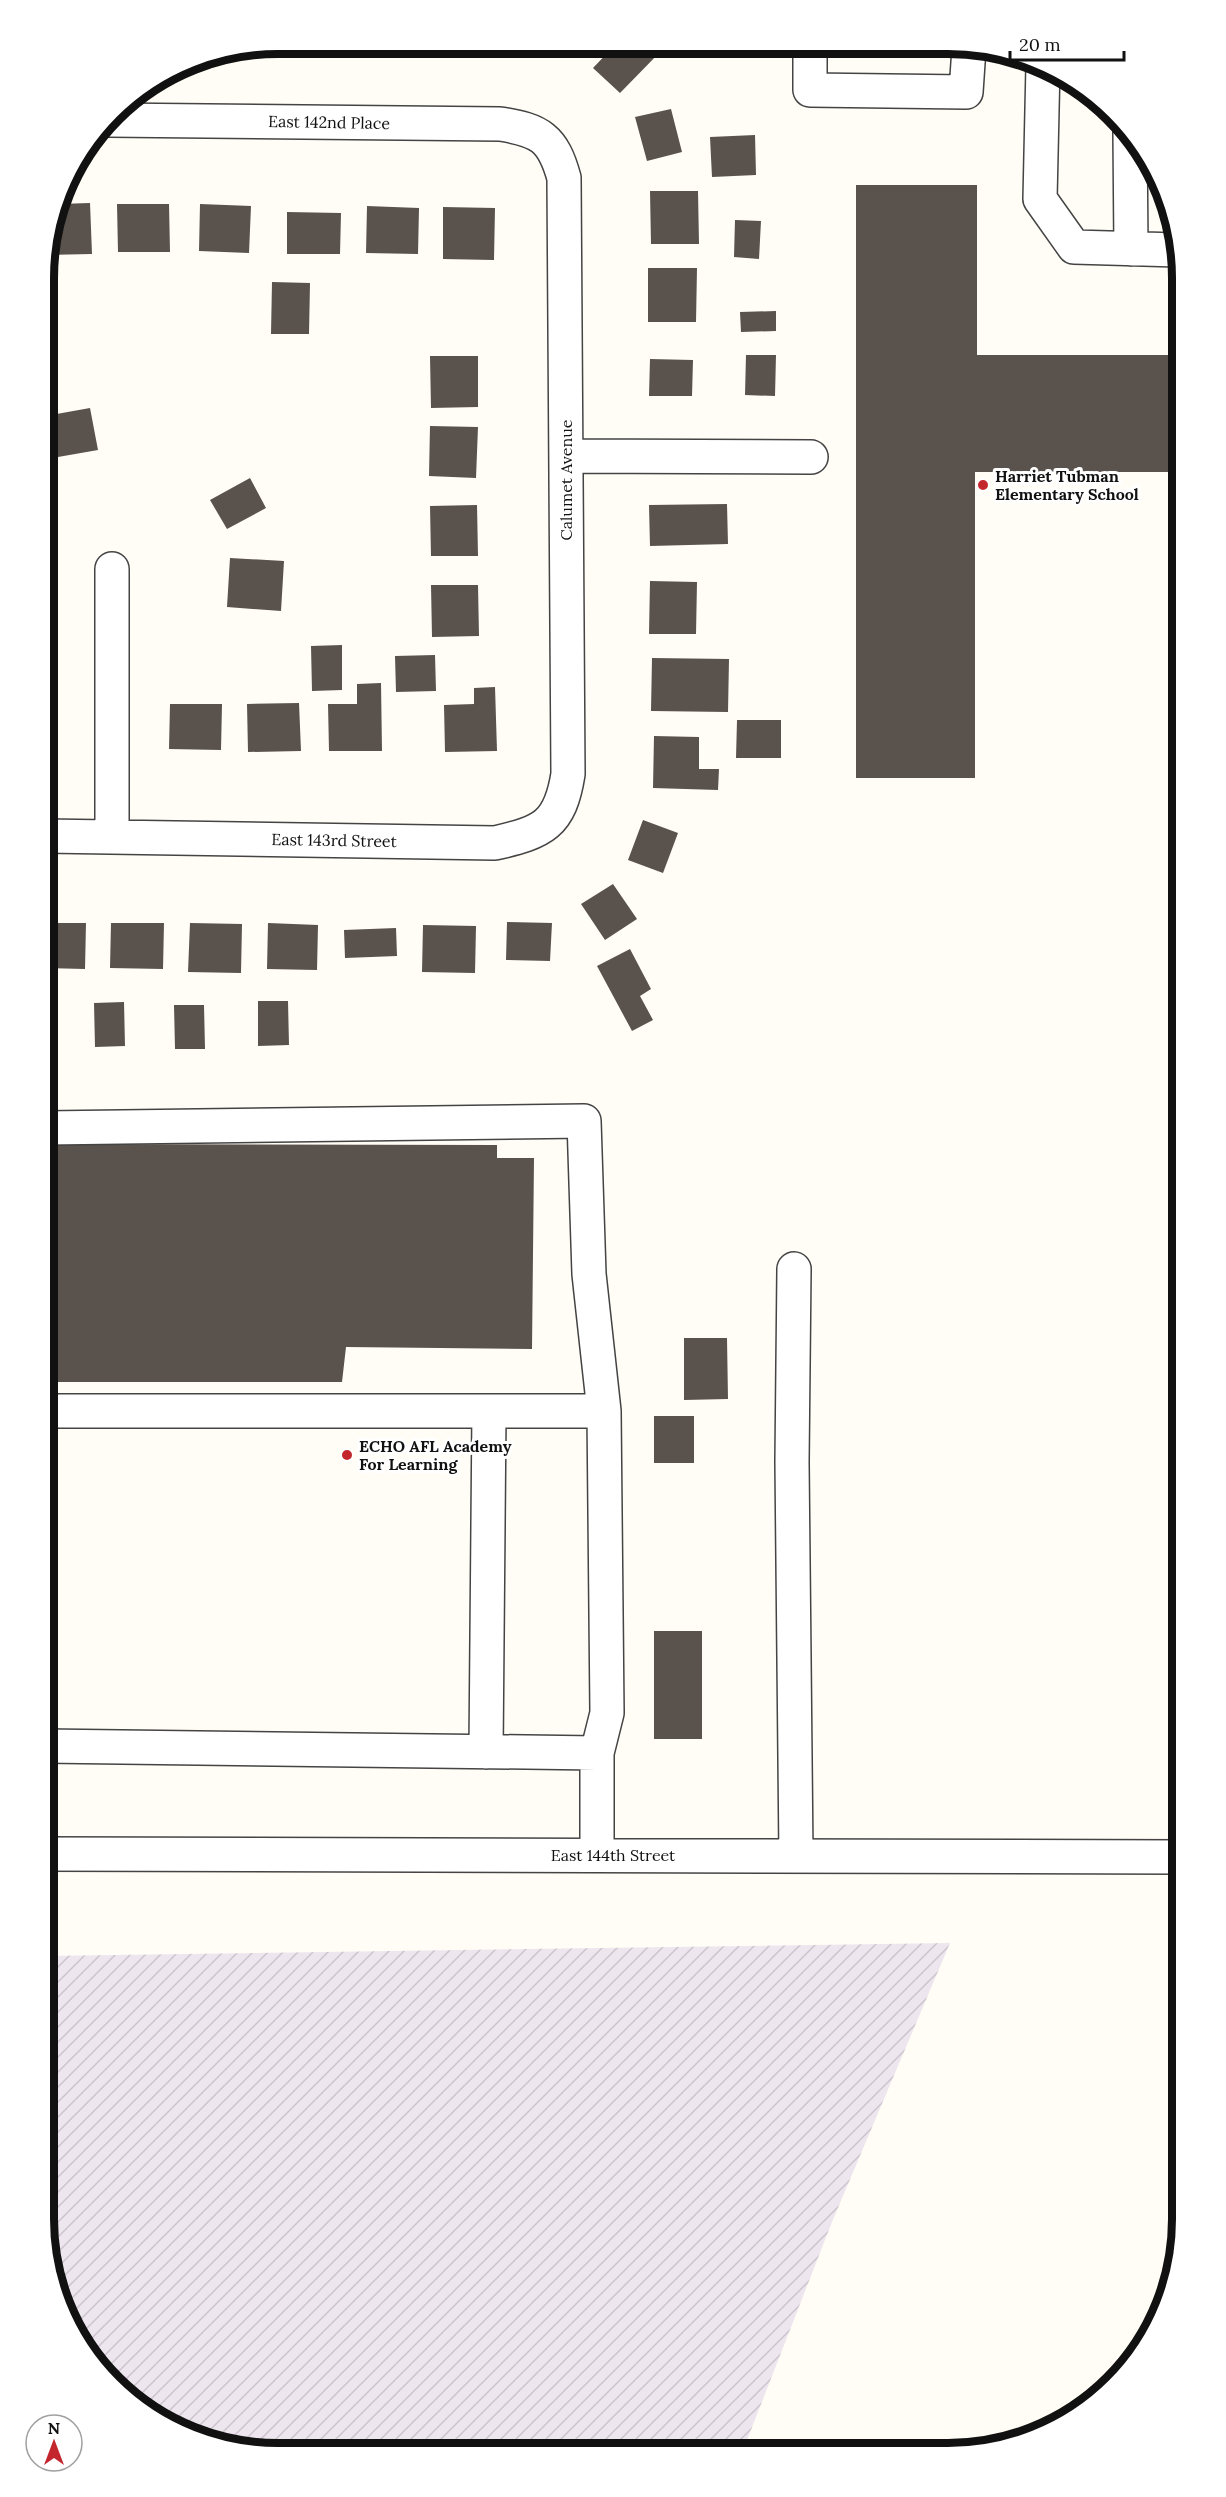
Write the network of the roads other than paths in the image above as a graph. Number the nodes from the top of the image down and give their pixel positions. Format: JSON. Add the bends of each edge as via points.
{"nodes":[{"id":1,"x":810,"y":54,"type":"edge"},
{"id":2,"x":969,"y":55,"type":"edge"},
{"id":3,"x":1043,"y":75,"type":"edge"},
{"id":4,"x":118,"y":120,"type":"edge"},
{"id":5,"x":544,"y":140,"type":"joint"},
{"id":6,"x":1130,"y":147,"type":"edge"},
{"id":7,"x":1131,"y":249,"type":"junction"},
{"id":8,"x":1170,"y":250,"type":"edge"},
{"id":9,"x":566,"y":456,"type":"junction"},
{"id":10,"x":811,"y":457,"type":"dead end"},
{"id":11,"x":112,"y":569,"type":"dead end"},
{"id":12,"x":550,"y":821,"type":"joint"},
{"id":13,"x":54,"y":836,"type":"edge"},
{"id":14,"x":112,"y":836,"type":"junction"},
{"id":15,"x":54,"y":1128,"type":"edge"},
{"id":16,"x":794,"y":1269,"type":"dead end"},
{"id":17,"x":54,"y":1411,"type":"edge"},
{"id":18,"x":489,"y":1411,"type":"junction"},
{"id":19,"x":604,"y":1411,"type":"junction"},
{"id":20,"x":54,"y":1746,"type":"edge"},
{"id":21,"x":486,"y":1752,"type":"junction"},
{"id":22,"x":597,"y":1753,"type":"junction"},
{"id":23,"x":54,"y":1854,"type":"edge"},
{"id":24,"x":597,"y":1855,"type":"junction"},
{"id":25,"x":796,"y":1856,"type":"junction"},
{"id":26,"x":1172,"y":1857,"type":"edge"}],
"edges":[{"from":1,"to":2,"type":"street","via":[[810,90],[966,92]]},
{"from":3,"to":7,"type":"street","via":[[1040,199],[1074,247]]},
{"from":4,"to":5,"type":"street","name":"East 142nd Place","via":[[500,124],[528,128]]},
{"from":5,"to":9,"type":"street","name":"Calumet Avenue","via":[[558,157],[564,178]]},
{"from":6,"to":7,"type":"street"},
{"from":7,"to":8,"type":"street"},
{"from":9,"to":10,"type":"street"},
{"from":9,"to":12,"type":"street","name":"Calumet Avenue","via":[[568,774],[564,800]]},
{"from":11,"to":14,"type":"street"},
{"from":12,"to":14,"type":"street","name":"East 143rd Street","via":[[524,836],[495,843]]},
{"from":13,"to":14,"type":"street","name":"East 143rd Street"},
{"from":15,"to":19,"type":"street","via":[[584,1121],[589,1274]]},
{"from":16,"to":25,"type":"street"},
{"from":17,"to":18,"type":"street"},
{"from":18,"to":19,"type":"street"},
{"from":18,"to":21,"type":"street"},
{"from":19,"to":22,"type":"street","via":[[607,1713]]},
{"from":20,"to":21,"type":"street"},
{"from":21,"to":22,"type":"street"},
{"from":22,"to":24,"type":"street"},
{"from":23,"to":24,"type":"street","name":"East 144th Street"},
{"from":24,"to":25,"type":"street","name":"East 144th Street"},
{"from":25,"to":26,"type":"street","name":"East 144th Street"}]}
